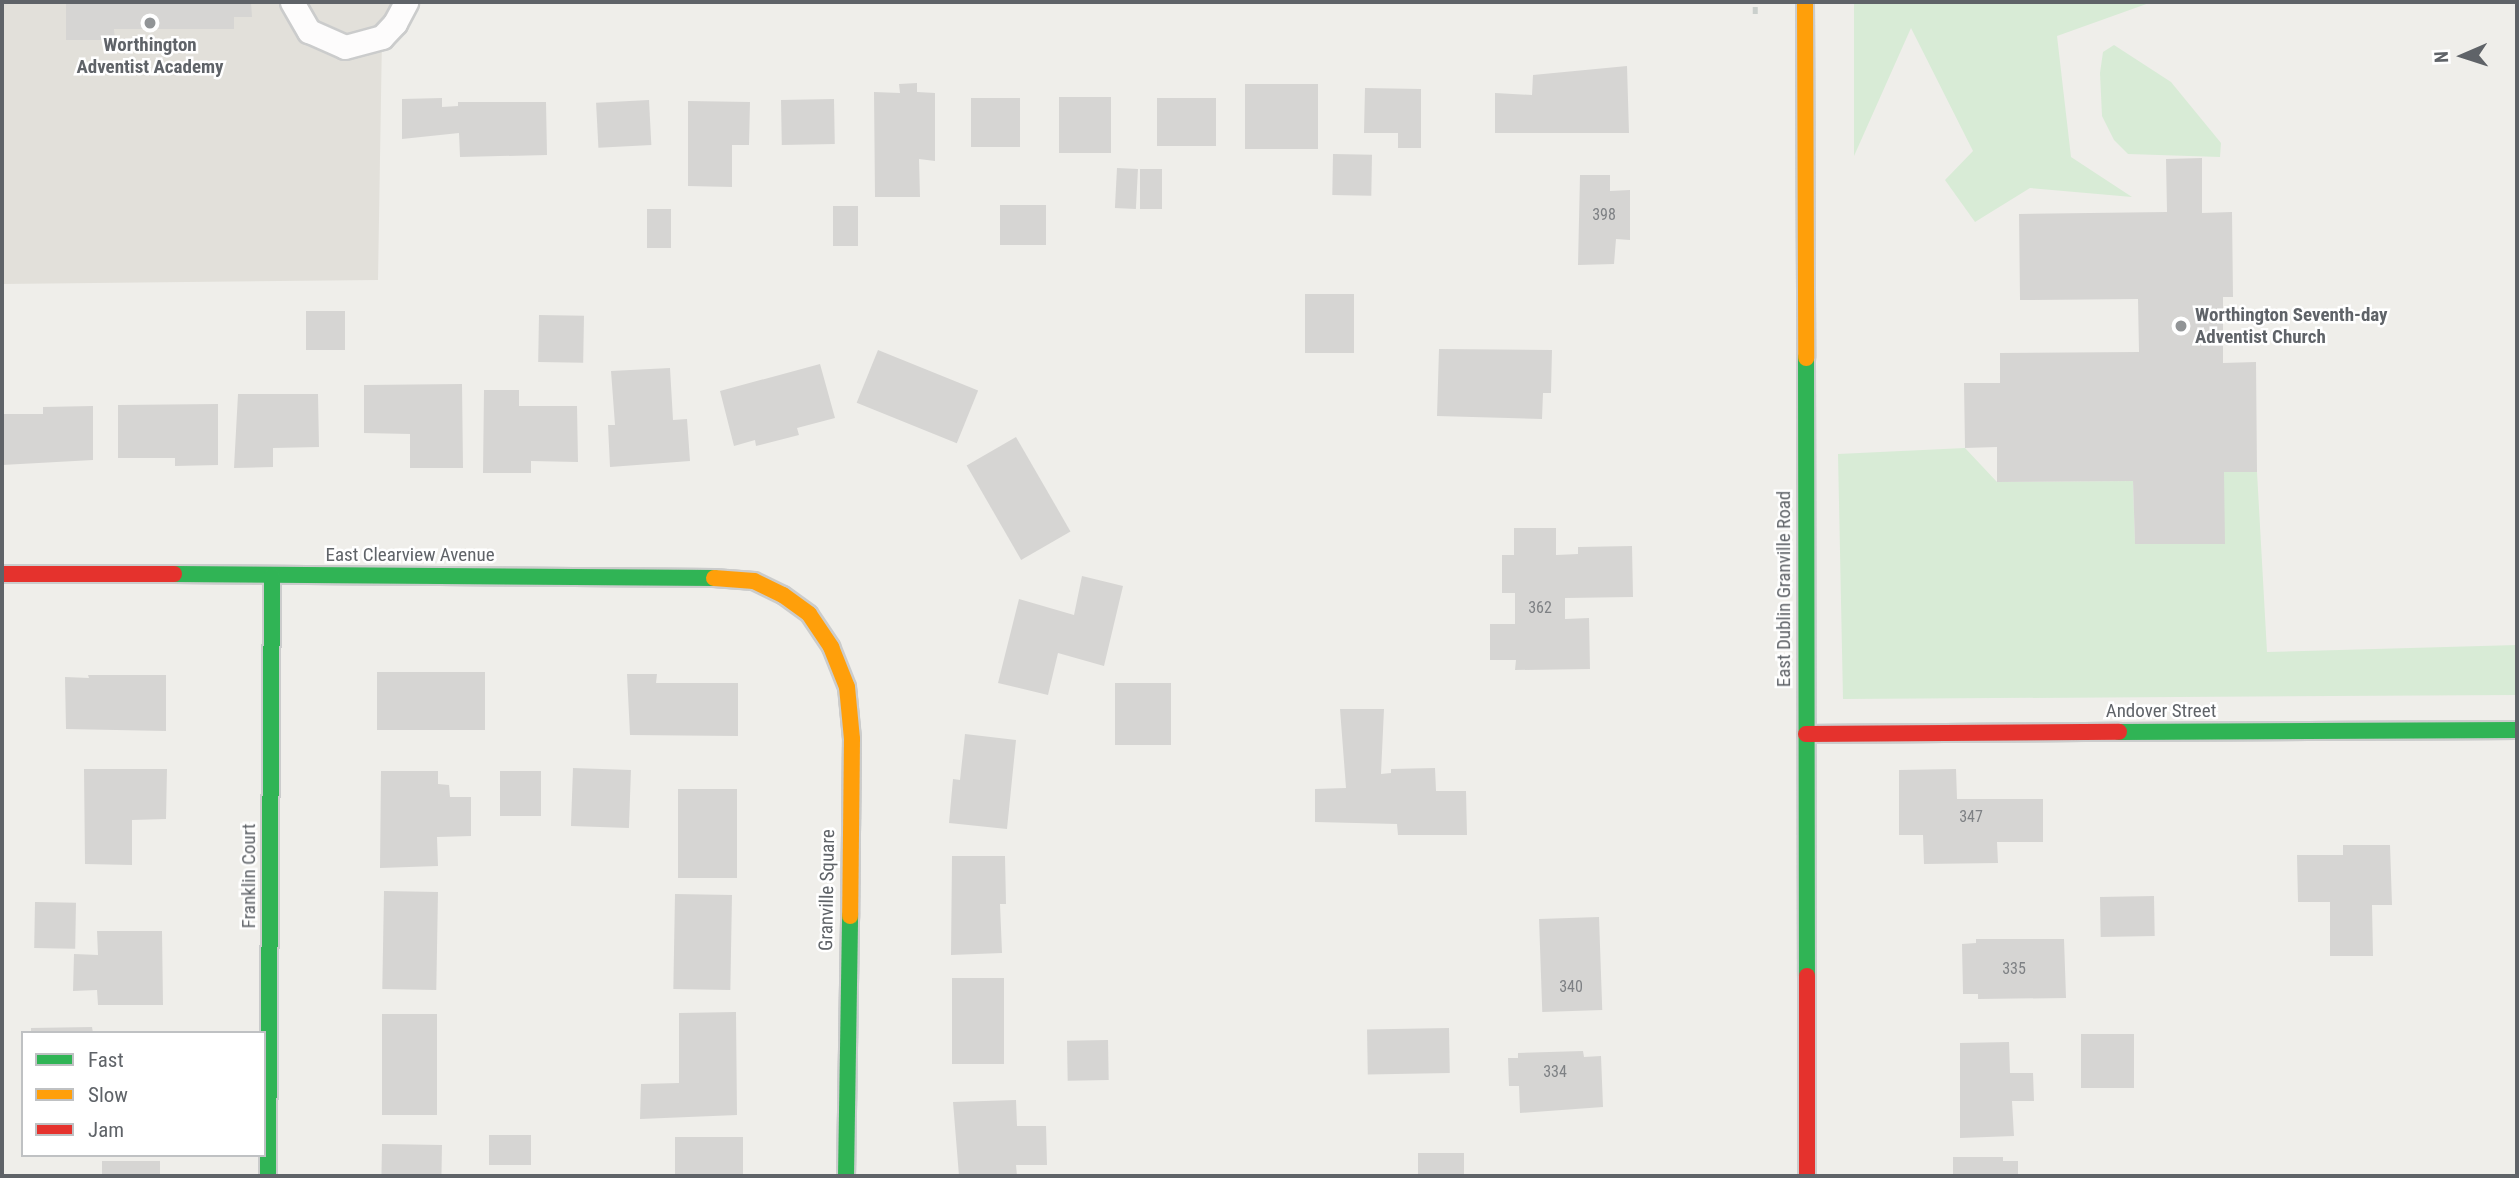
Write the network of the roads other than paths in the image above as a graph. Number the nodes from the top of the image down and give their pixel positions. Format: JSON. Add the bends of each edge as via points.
{"nodes":[{"id":1,"x":292,"y":2,"type":"edge"},
{"id":2,"x":405,"y":2,"type":"edge"},
{"id":3,"x":1805,"y":2,"type":"edge"},
{"id":4,"x":2,"y":574,"type":"edge"},
{"id":5,"x":272,"y":576,"type":"junction"},
{"id":6,"x":809,"y":614,"type":"joint"},
{"id":7,"x":2517,"y":730,"type":"edge"},
{"id":8,"x":1806,"y":734,"type":"junction"},
{"id":9,"x":268,"y":1176,"type":"edge"},
{"id":10,"x":846,"y":1176,"type":"edge"},
{"id":11,"x":1807,"y":1176,"type":"edge"}],
"edges":[{"from":1,"to":2,"type":"lane","via":[[309,31],[345,47],[382,37],[396,23]]},
{"from":3,"to":8,"type":"street","name":"East Dublin Granville Road"},
{"from":4,"to":5,"type":"street","name":"East Clearview Avenue"},
{"from":5,"to":6,"type":"street","name":"East Clearview Avenue","via":[[691,576],[754,581]]},
{"from":5,"to":9,"type":"street","name":"Franklin Court"},
{"from":6,"to":10,"type":"street","name":"Granville Square","via":[[831,647],[847,687],[852,739]]},
{"from":7,"to":8,"type":"street","name":"Andover Street"},
{"from":8,"to":11,"type":"street","name":"East Dublin Granville Road"}]}
